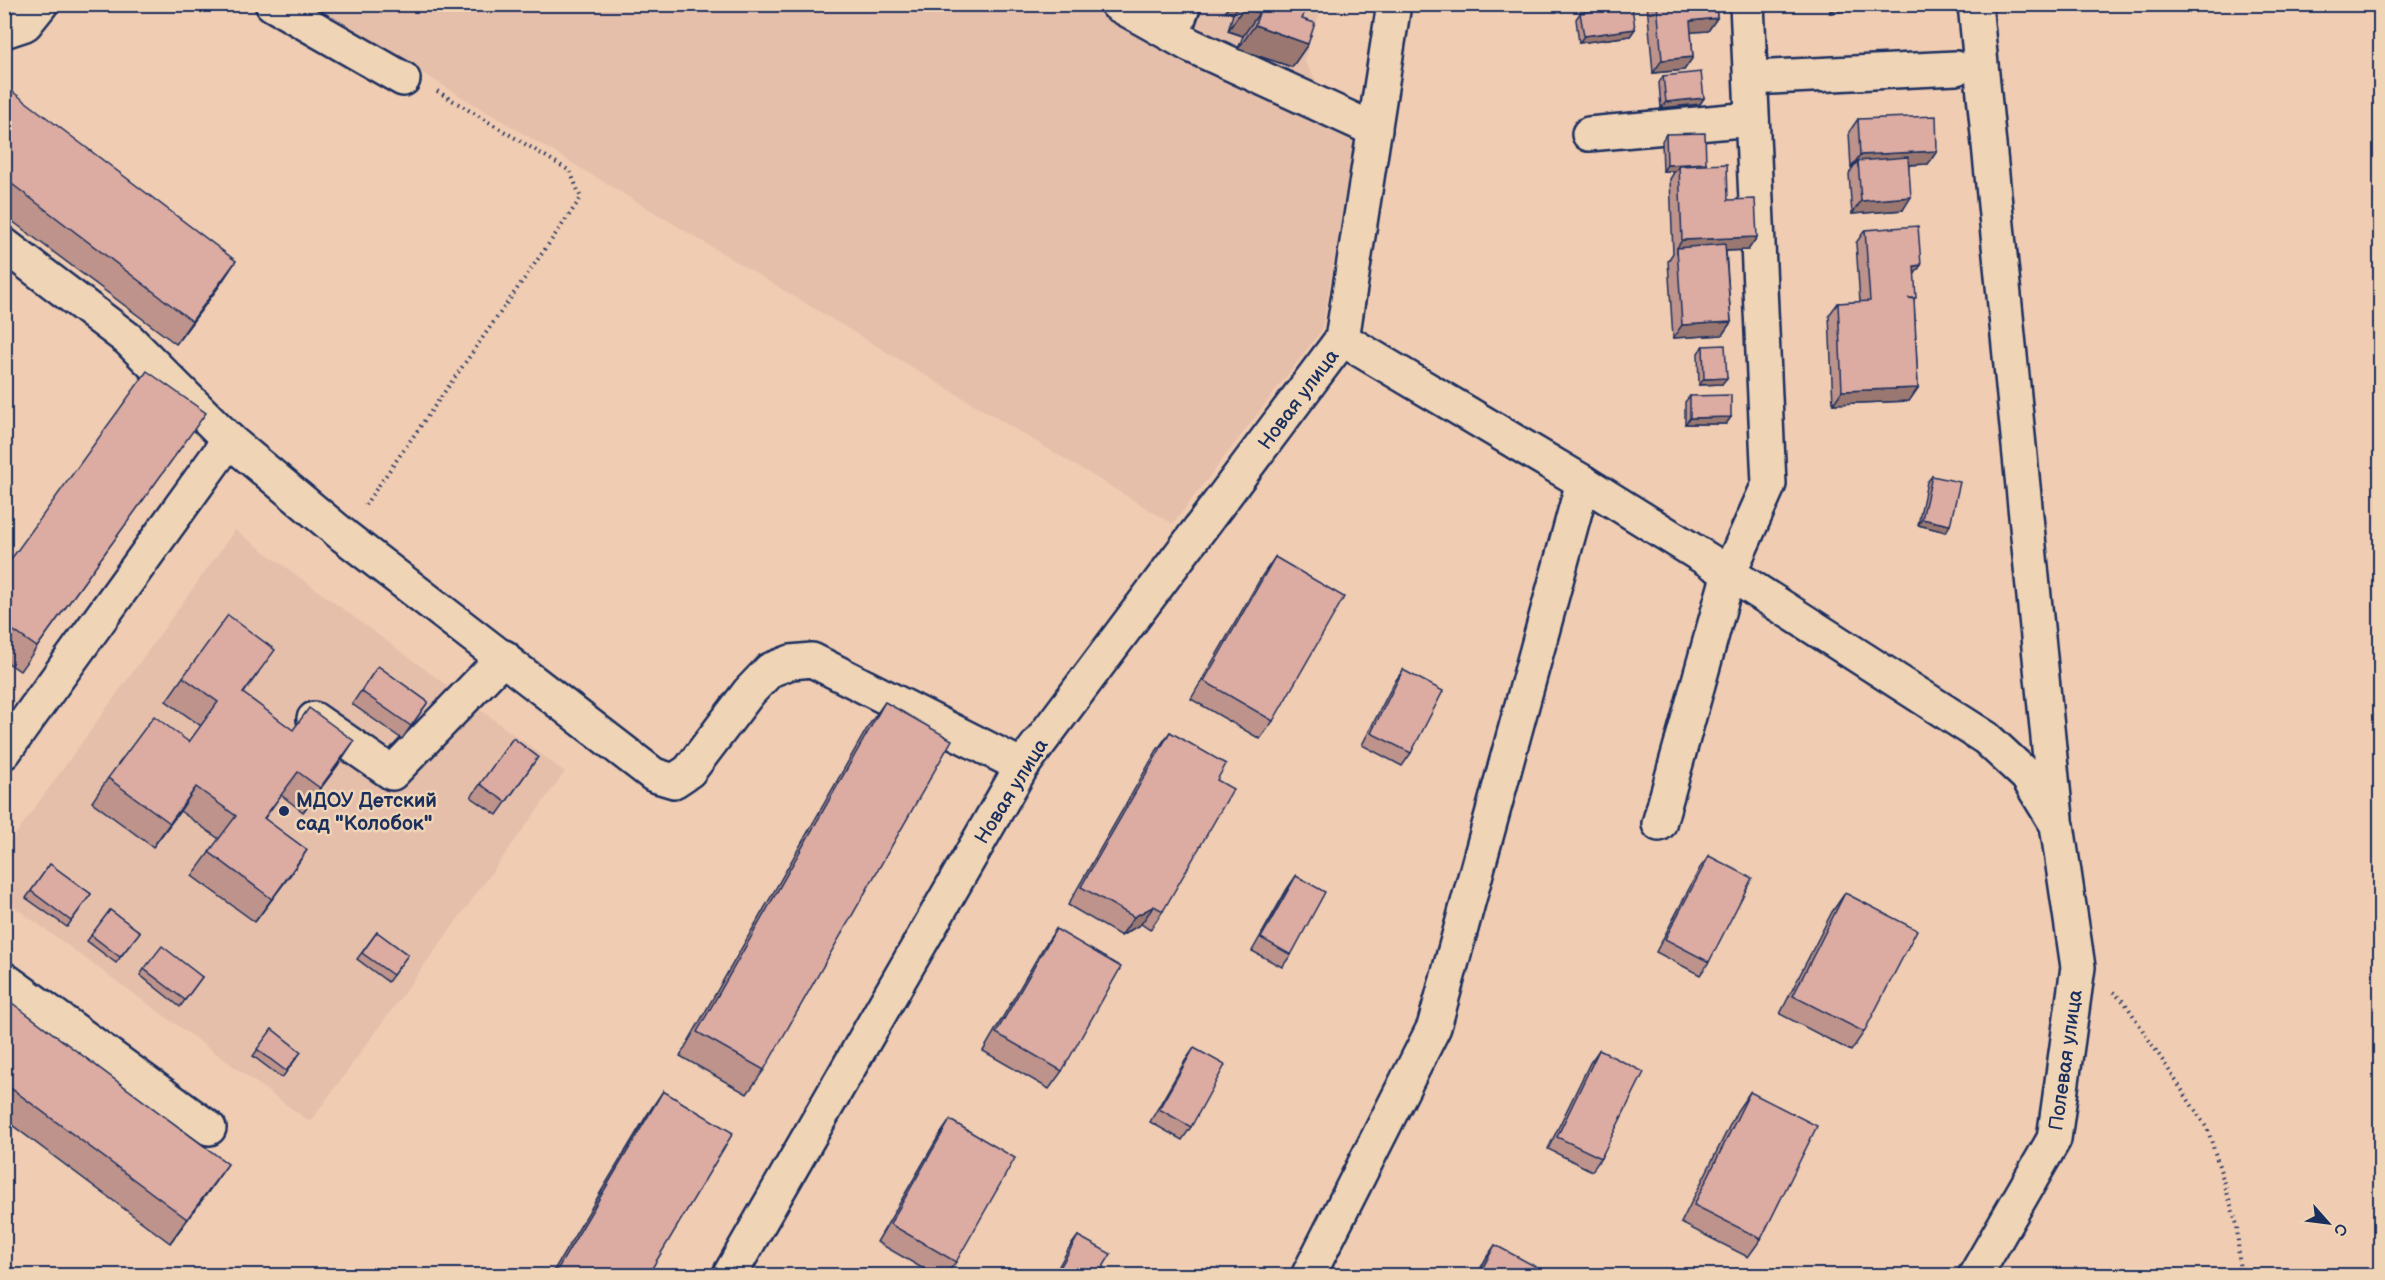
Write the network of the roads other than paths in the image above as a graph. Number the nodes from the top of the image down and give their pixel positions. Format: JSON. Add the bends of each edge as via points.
{"nodes":[{"id":1,"x":41,"y":4,"type":"edge"},
{"id":2,"x":272,"y":4,"type":"edge"},
{"id":3,"x":1117,"y":4,"type":"edge"},
{"id":4,"x":1184,"y":4,"type":"edge"},
{"id":5,"x":1394,"y":4,"type":"edge"},
{"id":6,"x":1747,"y":4,"type":"edge"},
{"id":7,"x":1975,"y":4,"type":"edge"},
{"id":8,"x":4,"y":31,"type":"edge"},
{"id":9,"x":1173,"y":35,"type":"junction"},
{"id":10,"x":1956,"y":68,"type":"dead end"},
{"id":11,"x":1751,"y":78,"type":"junction"},
{"id":12,"x":403,"y":79,"type":"road end"},
{"id":13,"x":1752,"y":118,"type":"junction"},
{"id":14,"x":1375,"y":130,"type":"junction"},
{"id":15,"x":1589,"y":134,"type":"dead end"},
{"id":16,"x":4,"y":245,"type":"edge"},
{"id":17,"x":1342,"y":339,"type":"junction"},
{"id":18,"x":229,"y":440,"type":"junction"},
{"id":19,"x":1583,"y":482,"type":"junction"},
{"id":20,"x":1729,"y":573,"type":"junction"},
{"id":21,"x":504,"y":657,"type":"junction"},
{"id":22,"x":313,"y":717,"type":"edge"},
{"id":23,"x":4,"y":752,"type":"edge"},
{"id":24,"x":1022,"y":766,"type":"junction"},
{"id":25,"x":1659,"y":824,"type":"dead end"},
{"id":26,"x":2057,"y":825,"type":"junction"},
{"id":27,"x":4,"y":980,"type":"edge"},
{"id":28,"x":209,"y":1128,"type":"dead end"},
{"id":29,"x":729,"y":1275,"type":"edge"},
{"id":30,"x":1308,"y":1275,"type":"edge"},
{"id":31,"x":1975,"y":1275,"type":"edge"}],
"edges":[{"from":1,"to":8,"type":"street","via":[[25,24]]},
{"from":2,"to":12,"type":"street"},
{"from":3,"to":9,"type":"street"},
{"from":4,"to":9,"type":"street"},
{"from":5,"to":14,"type":"street"},
{"from":6,"to":11,"type":"street"},
{"from":7,"to":26,"type":"street","name":"Полевая улица"},
{"from":9,"to":14,"type":"street"},
{"from":10,"to":11,"type":"street"},
{"from":11,"to":13,"type":"street"},
{"from":13,"to":15,"type":"street"},
{"from":13,"to":20,"type":"street","via":[[1769,484]]},
{"from":14,"to":17,"type":"street"},
{"from":16,"to":18,"type":"street","via":[[128,339]]},
{"from":17,"to":19,"type":"street"},
{"from":17,"to":24,"type":"street","name":"Новая улица"},
{"from":18,"to":21,"type":"street","via":[[344,536]]},
{"from":18,"to":23,"type":"street"},
{"from":19,"to":20,"type":"street"},
{"from":19,"to":30,"type":"street","via":[[1434,1027]]},
{"from":20,"to":25,"type":"street"},
{"from":20,"to":26,"type":"street","via":[[1986,738],[2027,776]]},
{"from":21,"to":22,"type":"street","via":[[392,773]]},
{"from":21,"to":24,"type":"street","via":[[654,775],[674,780],[690,771],[770,670],[790,662],[813,660]]},
{"from":24,"to":29,"type":"street","name":"Новая улица"},
{"from":26,"to":31,"type":"street","name":"Полевая улица","via":[[2078,963],[2054,1139]]},
{"from":27,"to":28,"type":"street"}]}
